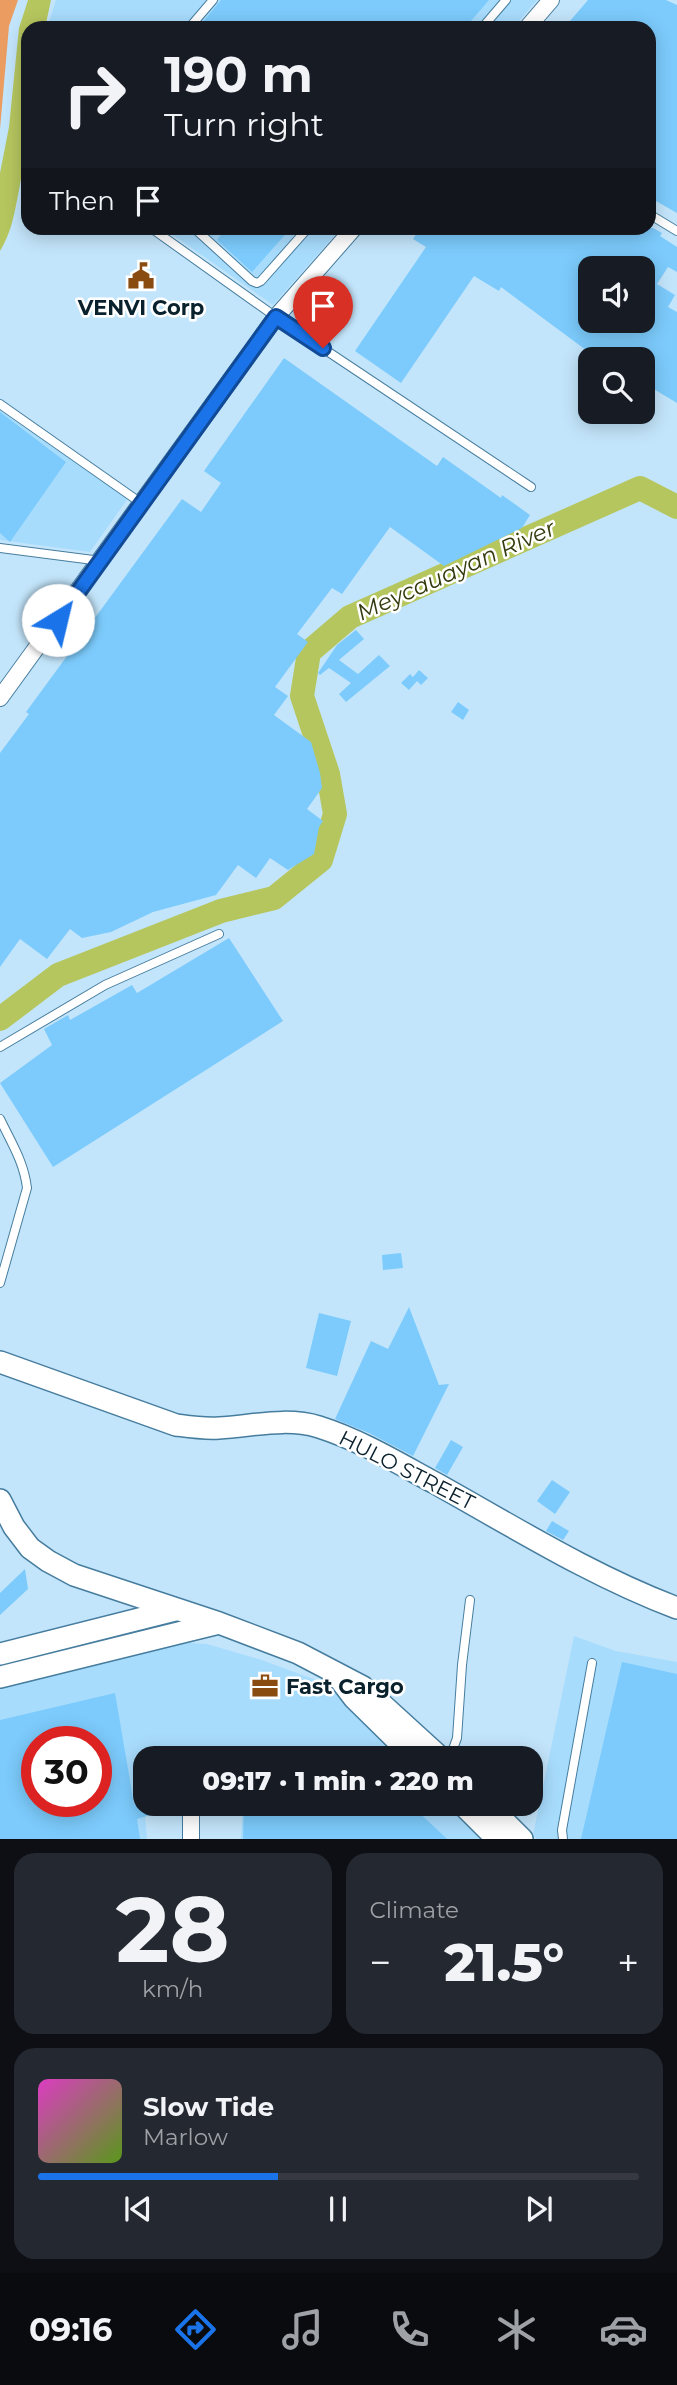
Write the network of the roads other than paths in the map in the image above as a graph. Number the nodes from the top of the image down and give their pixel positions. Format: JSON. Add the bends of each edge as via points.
{"nodes":[{"id":1,"x":214,"y":0,"type":"edge"},
{"id":2,"x":506,"y":0,"type":"edge"},
{"id":3,"x":551,"y":0,"type":"edge"},
{"id":4,"x":195,"y":21,"type":"edge"},
{"id":5,"x":488,"y":21,"type":"edge"},
{"id":6,"x":533,"y":21,"type":"edge"},
{"id":7,"x":656,"y":218,"type":"edge"},
{"id":8,"x":677,"y":231,"type":"edge"},
{"id":9,"x":161,"y":235,"type":"edge"},
{"id":10,"x":202,"y":235,"type":"edge"},
{"id":11,"x":302,"y":235,"type":"edge"},
{"id":12,"x":348,"y":235,"type":"edge"},
{"id":13,"x":276,"y":317,"type":"junction"},
{"id":14,"x":0,"y":404,"type":"edge"},
{"id":15,"x":531,"y":487,"type":"dead end"},
{"id":16,"x":141,"y":503,"type":"junction"},
{"id":17,"x":0,"y":548,"type":"edge"},
{"id":18,"x":101,"y":561,"type":"junction"},
{"id":19,"x":0,"y":698,"type":"edge"},
{"id":20,"x":219,"y":934,"type":"dead end"},
{"id":21,"x":0,"y":1047,"type":"edge"},
{"id":22,"x":0,"y":1119,"type":"edge"},
{"id":23,"x":0,"y":1283,"type":"edge"},
{"id":24,"x":0,"y":1363,"type":"edge"},
{"id":25,"x":0,"y":1500,"type":"edge"},
{"id":26,"x":127,"y":1593,"type":"junction"},
{"id":27,"x":470,"y":1600,"type":"dead end"},
{"id":28,"x":677,"y":1608,"type":"edge"},
{"id":29,"x":175,"y":1610,"type":"junction"},
{"id":30,"x":219,"y":1623,"type":"junction"},
{"id":31,"x":120,"y":1624,"type":"junction"},
{"id":32,"x":95,"y":1630,"type":"junction"},
{"id":33,"x":101,"y":1653,"type":"junction"},
{"id":34,"x":0,"y":1654,"type":"edge"},
{"id":35,"x":592,"y":1663,"type":"dead end"},
{"id":36,"x":335,"y":1673,"type":"junction"},
{"id":37,"x":0,"y":1677,"type":"edge"},
{"id":38,"x":403,"y":1746,"type":"edge"},
{"id":39,"x":429,"y":1746,"type":"edge"},
{"id":40,"x":454,"y":1746,"type":"edge"},
{"id":41,"x":191,"y":1816,"type":"edge"},
{"id":42,"x":474,"y":1816,"type":"edge"},
{"id":43,"x":499,"y":1816,"type":"edge"},
{"id":44,"x":191,"y":1839,"type":"edge"},
{"id":45,"x":497,"y":1839,"type":"edge"},
{"id":46,"x":522,"y":1839,"type":"edge"},
{"id":47,"x":563,"y":1839,"type":"edge"}],
"edges":[{"from":1,"to":4,"type":"lane"},
{"from":2,"to":5,"type":"lane"},
{"from":3,"to":6,"type":"street"},
{"from":7,"to":8,"type":"lane"},
{"from":9,"to":13,"type":"lane"},
{"from":10,"to":11,"type":"lane","via":[[257,283]]},
{"from":12,"to":13,"type":"street"},
{"from":13,"to":15,"type":"lane"},
{"from":13,"to":16,"type":"street"},
{"from":14,"to":16,"type":"lane"},
{"from":16,"to":18,"type":"street"},
{"from":17,"to":18,"type":"lane"},
{"from":18,"to":19,"type":"street"},
{"from":20,"to":21,"type":"lane","via":[[105,985]]},
{"from":22,"to":23,"type":"lane","via":[[20,1159],[27,1188]]},
{"from":24,"to":28,"type":"street","name":"HULO STREET","via":[[176,1425],[199,1429],[292,1422],[317,1426],[381,1453],[604,1576]]},
{"from":25,"to":26,"type":"street","via":[[30,1548],[74,1575]]},
{"from":26,"to":29,"type":"street"},
{"from":26,"to":31,"type":"street"},
{"from":27,"to":40,"type":"lane"},
{"from":29,"to":30,"type":"street"},
{"from":29,"to":31,"type":"street"},
{"from":30,"to":33,"type":"street"},
{"from":30,"to":36,"type":"street","via":[[298,1653]]},
{"from":31,"to":32,"type":"street"},
{"from":32,"to":33,"type":"street"},
{"from":32,"to":34,"type":"street"},
{"from":33,"to":37,"type":"street"},
{"from":35,"to":47,"type":"lane"},
{"from":36,"to":38,"type":"street"},
{"from":36,"to":39,"type":"street","via":[[363,1687]]},
{"from":41,"to":44,"type":"street"},
{"from":42,"to":45,"type":"street"},
{"from":43,"to":46,"type":"street"}]}
